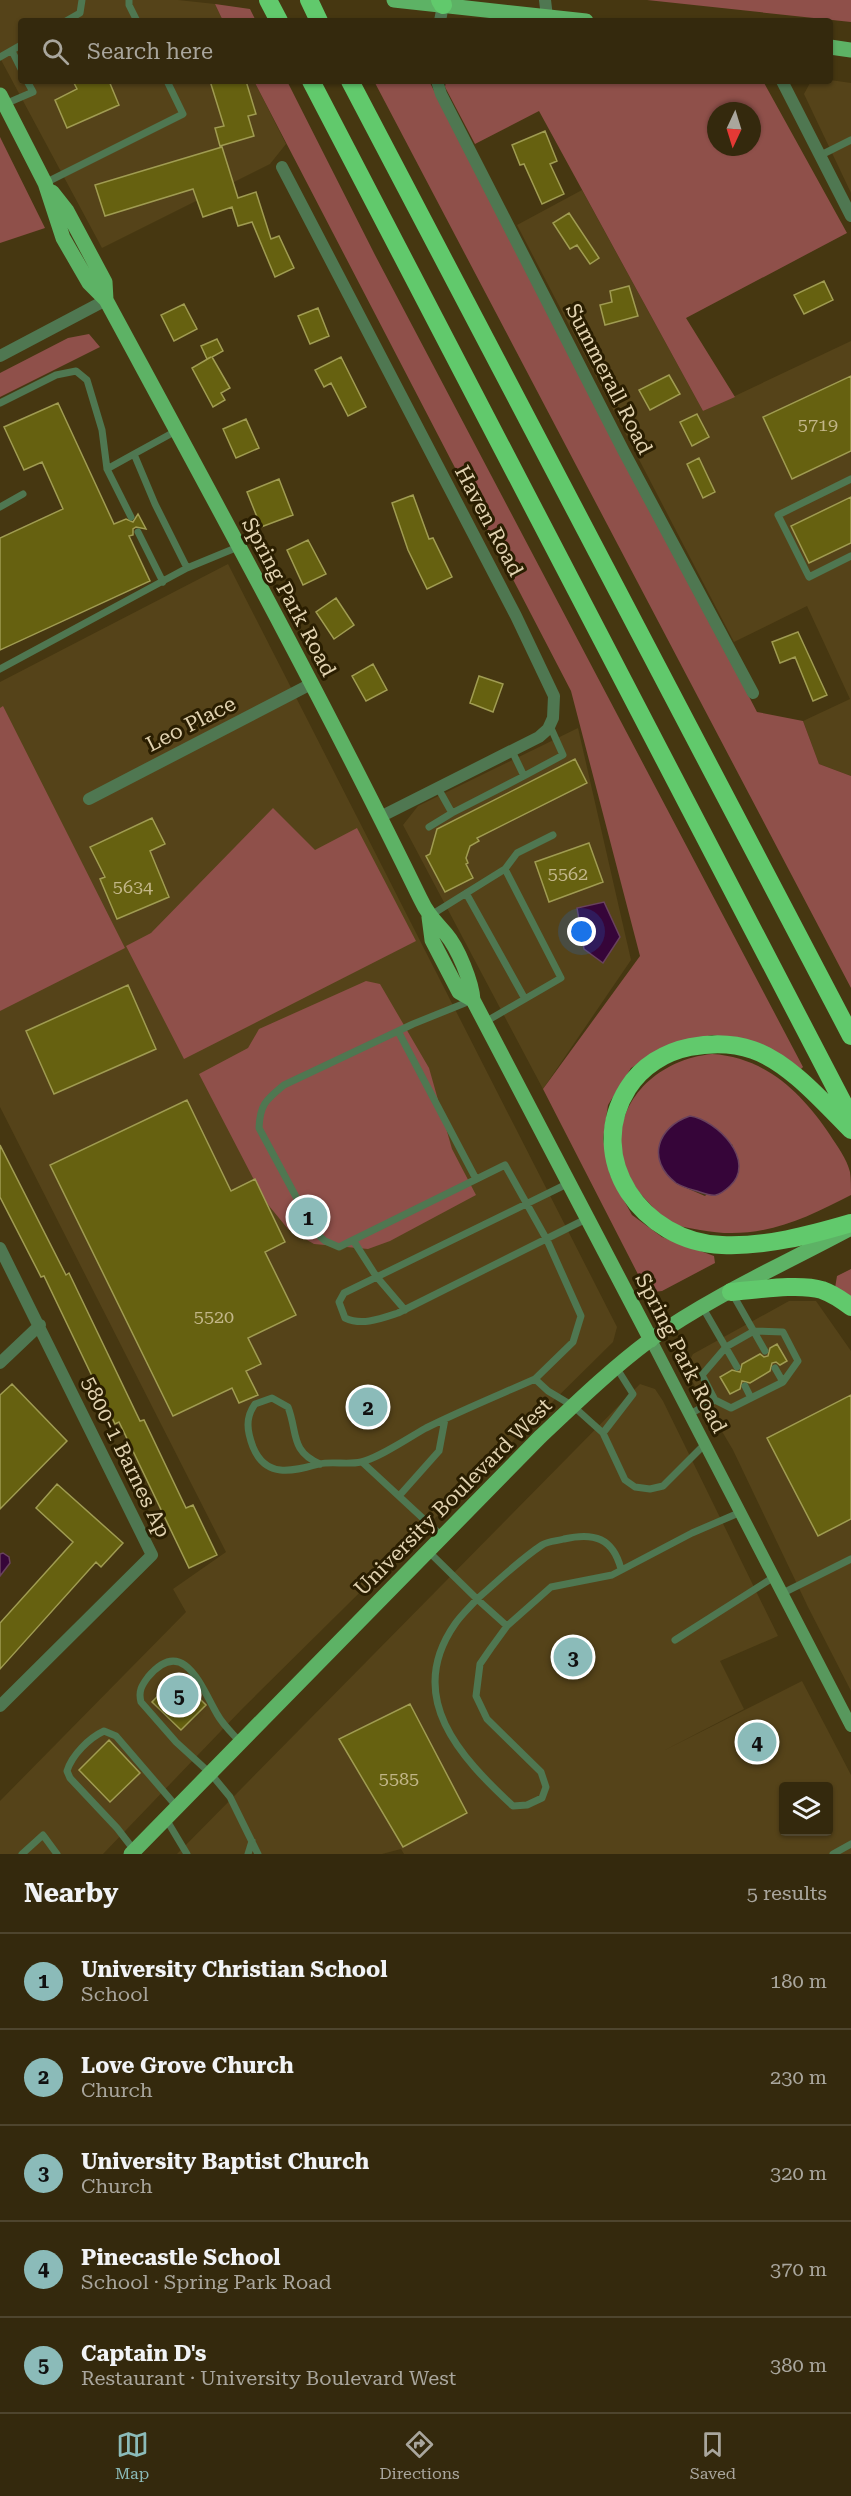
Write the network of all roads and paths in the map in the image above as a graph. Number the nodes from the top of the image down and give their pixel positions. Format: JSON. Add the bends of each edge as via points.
{"nodes":[{"id":1,"x":82,"y":0,"type":"edge"},
{"id":2,"x":129,"y":0,"type":"edge"},
{"id":3,"x":268,"y":0,"type":"edge"},
{"id":4,"x":309,"y":0,"type":"edge"},
{"id":5,"x":394,"y":0,"type":"edge"},
{"id":6,"x":545,"y":0,"type":"edge"},
{"id":7,"x":441,"y":9,"type":"edge"},
{"id":8,"x":547,"y":17,"type":"junction"},
{"id":9,"x":71,"y":18,"type":"edge"},
{"id":10,"x":136,"y":18,"type":"edge"},
{"id":11,"x":277,"y":18,"type":"edge"},
{"id":12,"x":318,"y":18,"type":"edge"},
{"id":13,"x":557,"y":18,"type":"edge"},
{"id":14,"x":18,"y":47,"type":"edge"},
{"id":15,"x":833,"y":48,"type":"edge"},
{"id":16,"x":851,"y":50,"type":"edge"},
{"id":17,"x":12,"y":51,"type":"junction"},
{"id":18,"x":0,"y":57,"type":"edge"},
{"id":19,"x":18,"y":63,"type":"edge"},
{"id":20,"x":29,"y":84,"type":"edge"},
{"id":21,"x":168,"y":84,"type":"edge"},
{"id":22,"x":312,"y":84,"type":"edge"},
{"id":23,"x":352,"y":84,"type":"edge"},
{"id":24,"x":438,"y":84,"type":"edge"},
{"id":25,"x":783,"y":84,"type":"edge"},
{"id":26,"x":2,"y":99,"type":"edge"},
{"id":27,"x":851,"y":140,"type":"edge"},
{"id":28,"x":819,"y":156,"type":"junction"},
{"id":29,"x":282,"y":167,"type":"dead end"},
{"id":30,"x":45,"y":183,"type":"junction"},
{"id":31,"x":851,"y":216,"type":"edge"},
{"id":32,"x":106,"y":300,"type":"junction"},
{"id":33,"x":0,"y":356,"type":"edge"},
{"id":34,"x":0,"y":404,"type":"edge"},
{"id":35,"x":176,"y":431,"type":"junction"},
{"id":36,"x":134,"y":454,"type":"junction"},
{"id":37,"x":107,"y":469,"type":"junction"},
{"id":38,"x":851,"y":479,"type":"edge"},
{"id":39,"x":23,"y":494,"type":"dead end"},
{"id":40,"x":0,"y":507,"type":"edge"},
{"id":41,"x":130,"y":517,"type":"dead end"},
{"id":42,"x":138,"y":532,"type":"dead end"},
{"id":43,"x":238,"y":547,"type":"junction"},
{"id":44,"x":851,"y":556,"type":"edge"},
{"id":45,"x":187,"y":568,"type":"junction"},
{"id":46,"x":163,"y":582,"type":"junction"},
{"id":47,"x":0,"y":669,"type":"edge"},
{"id":48,"x":311,"y":684,"type":"junction"},
{"id":49,"x":753,"y":693,"type":"dead end"},
{"id":50,"x":550,"y":726,"type":"junction"},
{"id":51,"x":512,"y":751,"type":"junction"},
{"id":52,"x":524,"y":776,"type":"junction"},
{"id":53,"x":438,"y":788,"type":"junction"},
{"id":54,"x":89,"y":799,"type":"dead end"},
{"id":55,"x":452,"y":813,"type":"junction"},
{"id":56,"x":380,"y":817,"type":"junction"},
{"id":57,"x":429,"y":827,"type":"dead end"},
{"id":58,"x":553,"y":835,"type":"dead end"},
{"id":59,"x":505,"y":869,"type":"junction"},
{"id":60,"x":466,"y":893,"type":"junction"},
{"id":61,"x":429,"y":917,"type":"junction"},
{"id":62,"x":525,"y":999,"type":"junction"},
{"id":63,"x":473,"y":1000,"type":"junction"},
{"id":64,"x":484,"y":1022,"type":"junction"},
{"id":65,"x":398,"y":1031,"type":"junction"},
{"id":66,"x":851,"y":1036,"type":"edge"},
{"id":67,"x":851,"y":1118,"type":"edge"},
{"id":68,"x":851,"y":1130,"type":"edge"},
{"id":69,"x":476,"y":1179,"type":"junction"},
{"id":70,"x":569,"y":1183,"type":"junction"},
{"id":71,"x":526,"y":1202,"type":"junction"},
{"id":72,"x":588,"y":1218,"type":"junction"},
{"id":73,"x":851,"y":1223,"type":"edge"},
{"id":74,"x":851,"y":1228,"type":"edge"},
{"id":75,"x":547,"y":1239,"type":"junction"},
{"id":76,"x":352,"y":1240,"type":"junction"},
{"id":77,"x":0,"y":1248,"type":"edge"},
{"id":78,"x":376,"y":1276,"type":"junction"},
{"id":79,"x":731,"y":1292,"type":"junction"},
{"id":80,"x":851,"y":1307,"type":"edge"},
{"id":81,"x":703,"y":1308,"type":"junction"},
{"id":82,"x":405,"y":1310,"type":"junction"},
{"id":83,"x":40,"y":1325,"type":"junction"},
{"id":84,"x":754,"y":1331,"type":"junction"},
{"id":85,"x":651,"y":1340,"type":"junction"},
{"id":86,"x":726,"y":1347,"type":"junction"},
{"id":87,"x":765,"y":1350,"type":"dead end"},
{"id":88,"x":0,"y":1363,"type":"edge"},
{"id":89,"x":616,"y":1367,"type":"junction"},
{"id":90,"x":737,"y":1367,"type":"dead end"},
{"id":91,"x":775,"y":1368,"type":"dead end"},
{"id":92,"x":535,"y":1378,"type":"junction"},
{"id":93,"x":783,"y":1382,"type":"junction"},
{"id":94,"x":745,"y":1386,"type":"dead end"},
{"id":95,"x":751,"y":1398,"type":"junction"},
{"id":96,"x":715,"y":1400,"type":"junction"},
{"id":97,"x":573,"y":1406,"type":"junction"},
{"id":98,"x":690,"y":1414,"type":"junction"},
{"id":99,"x":446,"y":1419,"type":"junction"},
{"id":100,"x":603,"y":1433,"type":"junction"},
{"id":101,"x":705,"y":1444,"type":"junction"},
{"id":102,"x":362,"y":1462,"type":"junction"},
{"id":103,"x":320,"y":1464,"type":"junction"},
{"id":104,"x":399,"y":1496,"type":"junction"},
{"id":105,"x":741,"y":1512,"type":"junction"},
{"id":106,"x":442,"y":1536,"type":"junction"},
{"id":107,"x":428,"y":1551,"type":"junction"},
{"id":108,"x":851,"y":1559,"type":"edge"},
{"id":109,"x":621,"y":1569,"type":"junction"},
{"id":110,"x":774,"y":1577,"type":"junction"},
{"id":111,"x":783,"y":1593,"type":"junction"},
{"id":112,"x":477,"y":1599,"type":"junction"},
{"id":113,"x":507,"y":1626,"type":"junction"},
{"id":114,"x":675,"y":1640,"type":"dead end"},
{"id":115,"x":0,"y":1706,"type":"edge"},
{"id":116,"x":847,"y":1708,"type":"edge"},
{"id":117,"x":851,"y":1726,"type":"edge"},
{"id":118,"x":241,"y":1743,"type":"junction"},
{"id":119,"x":211,"y":1774,"type":"junction"},
{"id":120,"x":177,"y":1807,"type":"junction"},
{"id":121,"x":166,"y":1819,"type":"junction"},
{"id":122,"x":252,"y":1841,"type":"junction"},
{"id":123,"x":851,"y":1844,"type":"edge"},
{"id":124,"x":135,"y":1853,"type":"edge"},
{"id":125,"x":22,"y":1854,"type":"edge"},
{"id":126,"x":57,"y":1854,"type":"edge"},
{"id":127,"x":187,"y":1854,"type":"edge"},
{"id":128,"x":248,"y":1854,"type":"edge"},
{"id":129,"x":258,"y":1854,"type":"edge"},
{"id":130,"x":833,"y":1854,"type":"edge"}],
"edges":[{"from":1,"to":9,"type":"lane","via":[[80,13]]},
{"from":2,"to":10,"type":"lane"},
{"from":3,"to":11,"type":"highway"},
{"from":4,"to":12,"type":"highway"},
{"from":5,"to":7,"type":"main road"},
{"from":6,"to":8,"type":"street"},
{"from":7,"to":8,"type":"main road"},
{"from":8,"to":13,"type":"main road"},
{"from":14,"to":17,"type":"lane"},
{"from":15,"to":16,"type":"main road"},
{"from":17,"to":18,"type":"lane"},
{"from":17,"to":19,"type":"lane"},
{"from":20,"to":26,"type":"lane","via":[[33,92]]},
{"from":21,"to":30,"type":"lane","via":[[183,114]]},
{"from":22,"to":67,"type":"highway"},
{"from":23,"to":66,"type":"highway"},
{"from":24,"to":49,"type":"street","name":"Summerall Road","via":[[623,450]]},
{"from":25,"to":28,"type":"street"},
{"from":26,"to":30,"type":"main road","name":"Spring Park Road"},
{"from":27,"to":28,"type":"lane"},
{"from":28,"to":31,"type":"street"},
{"from":29,"to":50,"type":"street","name":"Haven Road","via":[[531,646],[554,696],[556,707]]},
{"from":30,"to":32,"type":"main road","name":"Spring Park Road","via":[[63,238],[88,283]]},
{"from":32,"to":33,"type":"street"},
{"from":32,"to":35,"type":"main road","name":"Spring Park Road"},
{"from":34,"to":37,"type":"lane","via":[[56,375],[76,371],[87,380],[102,430]]},
{"from":35,"to":36,"type":"lane"},
{"from":35,"to":43,"type":"main road","name":"Spring Park Road"},
{"from":36,"to":37,"type":"lane"},
{"from":36,"to":45,"type":"lane"},
{"from":37,"to":41,"type":"lane"},
{"from":38,"to":44,"type":"lane","via":[[778,515],[809,577]]},
{"from":39,"to":40,"type":"lane"},
{"from":42,"to":46,"type":"lane"},
{"from":43,"to":45,"type":"lane"},
{"from":43,"to":48,"type":"main road","name":"Spring Park Road"},
{"from":45,"to":46,"type":"lane"},
{"from":46,"to":47,"type":"lane"},
{"from":48,"to":54,"type":"street","name":"Leo Place"},
{"from":48,"to":56,"type":"main road","name":"Spring Park Road"},
{"from":50,"to":51,"type":"street","via":[[539,737]]},
{"from":50,"to":52,"type":"lane","via":[[563,755]]},
{"from":51,"to":52,"type":"lane"},
{"from":51,"to":53,"type":"street"},
{"from":52,"to":55,"type":"lane"},
{"from":53,"to":55,"type":"lane"},
{"from":53,"to":56,"type":"street"},
{"from":55,"to":57,"type":"lane"},
{"from":56,"to":61,"type":"main road","name":"Spring Park Road"},
{"from":58,"to":59,"type":"lane","via":[[517,853]]},
{"from":59,"to":60,"type":"lane"},
{"from":59,"to":62,"type":"lane","via":[[561,978]]},
{"from":60,"to":61,"type":"lane"},
{"from":60,"to":62,"type":"lane"},
{"from":61,"to":63,"type":"main road","name":"Spring Park Road","via":[[447,936],[472,986]]},
{"from":62,"to":64,"type":"lane"},
{"from":63,"to":64,"type":"main road","name":"Spring Park Road"},
{"from":63,"to":65,"type":"lane"},
{"from":64,"to":70,"type":"main road","name":"Spring Park Road"},
{"from":65,"to":69,"type":"lane"},
{"from":65,"to":76,"type":"lane","via":[[284,1085],[260,1110],[259,1128],[315,1232],[339,1247]]},
{"from":68,"to":73,"type":"highway","via":[[768,1057],[736,1046],[704,1044],[672,1051],[634,1078],[613,1122],[612,1152],[624,1185],[639,1207],[664,1227],[688,1238],[721,1245],[759,1243]]},
{"from":69,"to":71,"type":"lane","via":[[505,1165]]},
{"from":69,"to":76,"type":"lane"},
{"from":70,"to":71,"type":"lane"},
{"from":70,"to":72,"type":"main road","name":"Spring Park Road"},
{"from":71,"to":75,"type":"lane"},
{"from":71,"to":78,"type":"lane"},
{"from":72,"to":75,"type":"lane"},
{"from":72,"to":85,"type":"main road","name":"Spring Park Road"},
{"from":74,"to":79,"type":"main road","name":"University Boulevard West"},
{"from":75,"to":82,"type":"lane"},
{"from":75,"to":92,"type":"lane","via":[[581,1316],[573,1342]]},
{"from":76,"to":78,"type":"lane"},
{"from":77,"to":83,"type":"street","name":"5800-1 Barnes Ap"},
{"from":78,"to":82,"type":"lane"},
{"from":78,"to":82,"type":"lane","via":[[344,1293],[339,1302],[345,1318],[355,1322],[378,1320]]},
{"from":79,"to":80,"type":"highway","via":[[820,1289]]},
{"from":79,"to":81,"type":"main road","name":"University Boulevard West"},
{"from":79,"to":84,"type":"lane"},
{"from":81,"to":85,"type":"main road","name":"University Boulevard West"},
{"from":81,"to":86,"type":"lane"},
{"from":83,"to":88,"type":"street"},
{"from":83,"to":115,"type":"street","name":"5800-1 Barnes Ap","via":[[152,1556]]},
{"from":84,"to":86,"type":"lane"},
{"from":84,"to":87,"type":"lane"},
{"from":84,"to":93,"type":"lane","via":[[783,1332],[798,1361]]},
{"from":85,"to":89,"type":"main road","name":"University Boulevard West"},
{"from":85,"to":98,"type":"main road","name":"Spring Park Road"},
{"from":86,"to":90,"type":"lane"},
{"from":86,"to":96,"type":"lane","via":[[702,1375]]},
{"from":89,"to":97,"type":"main road","name":"University Boulevard West"},
{"from":89,"to":100,"type":"lane","via":[[633,1394]]},
{"from":91,"to":93,"type":"lane"},
{"from":92,"to":97,"type":"lane"},
{"from":92,"to":99,"type":"lane"},
{"from":93,"to":95,"type":"lane"},
{"from":94,"to":95,"type":"lane"},
{"from":95,"to":96,"type":"lane","via":[[731,1408]]},
{"from":96,"to":98,"type":"lane"},
{"from":97,"to":100,"type":"lane"},
{"from":97,"to":106,"type":"main road","name":"University Boulevard West"},
{"from":98,"to":101,"type":"main road","name":"Spring Park Road"},
{"from":99,"to":102,"type":"lane"},
{"from":99,"to":104,"type":"lane","via":[[439,1451]]},
{"from":100,"to":101,"type":"lane","via":[[625,1480],[635,1487],[650,1489],[663,1486]]},
{"from":101,"to":105,"type":"main road","name":"Spring Park Road"},
{"from":102,"to":103,"type":"lane"},
{"from":102,"to":104,"type":"lane"},
{"from":103,"to":103,"type":"lane","via":[[307,1459],[300,1450],[288,1407],[272,1398],[255,1404],[247,1428],[261,1462],[292,1471]]},
{"from":104,"to":106,"type":"lane"},
{"from":105,"to":109,"type":"lane"},
{"from":105,"to":110,"type":"main road","name":"Spring Park Road"},
{"from":106,"to":107,"type":"main road","name":"University Boulevard West"},
{"from":107,"to":112,"type":"lane"},
{"from":107,"to":118,"type":"main road","name":"University Boulevard West"},
{"from":108,"to":111,"type":"lane"},
{"from":109,"to":112,"type":"lane","via":[[618,1556],[603,1540],[578,1536],[544,1544]]},
{"from":109,"to":113,"type":"lane","via":[[612,1575],[551,1587]]},
{"from":110,"to":111,"type":"main road","name":"Spring Park Road"},
{"from":110,"to":114,"type":"lane"},
{"from":111,"to":116,"type":"main road","name":"Spring Park Road"},
{"from":112,"to":113,"type":"lane"},
{"from":112,"to":113,"type":"lane","via":[[455,1623],[436,1665],[441,1719],[452,1740],[487,1782],[513,1806],[527,1805],[542,1797],[546,1787],[541,1772],[486,1719],[476,1696],[480,1664]]},
{"from":116,"to":117,"type":"main road","name":"Spring Park Road"},
{"from":118,"to":119,"type":"main road","name":"University Boulevard West"},
{"from":118,"to":119,"type":"lane","via":[[184,1663],[174,1661],[153,1671],[142,1685],[141,1702]]},
{"from":119,"to":120,"type":"main road","name":"University Boulevard West"},
{"from":119,"to":122,"type":"lane","via":[[231,1797]]},
{"from":120,"to":121,"type":"main road","name":"University Boulevard West"},
{"from":120,"to":124,"type":"lane","via":[[116,1736],[104,1731],[94,1735],[69,1762],[70,1778]]},
{"from":121,"to":124,"type":"main road","name":"University Boulevard West"},
{"from":121,"to":127,"type":"lane"},
{"from":122,"to":128,"type":"lane"},
{"from":122,"to":129,"type":"lane"},
{"from":123,"to":130,"type":"lane"},
{"from":125,"to":126,"type":"lane","via":[[43,1835]]}]}
